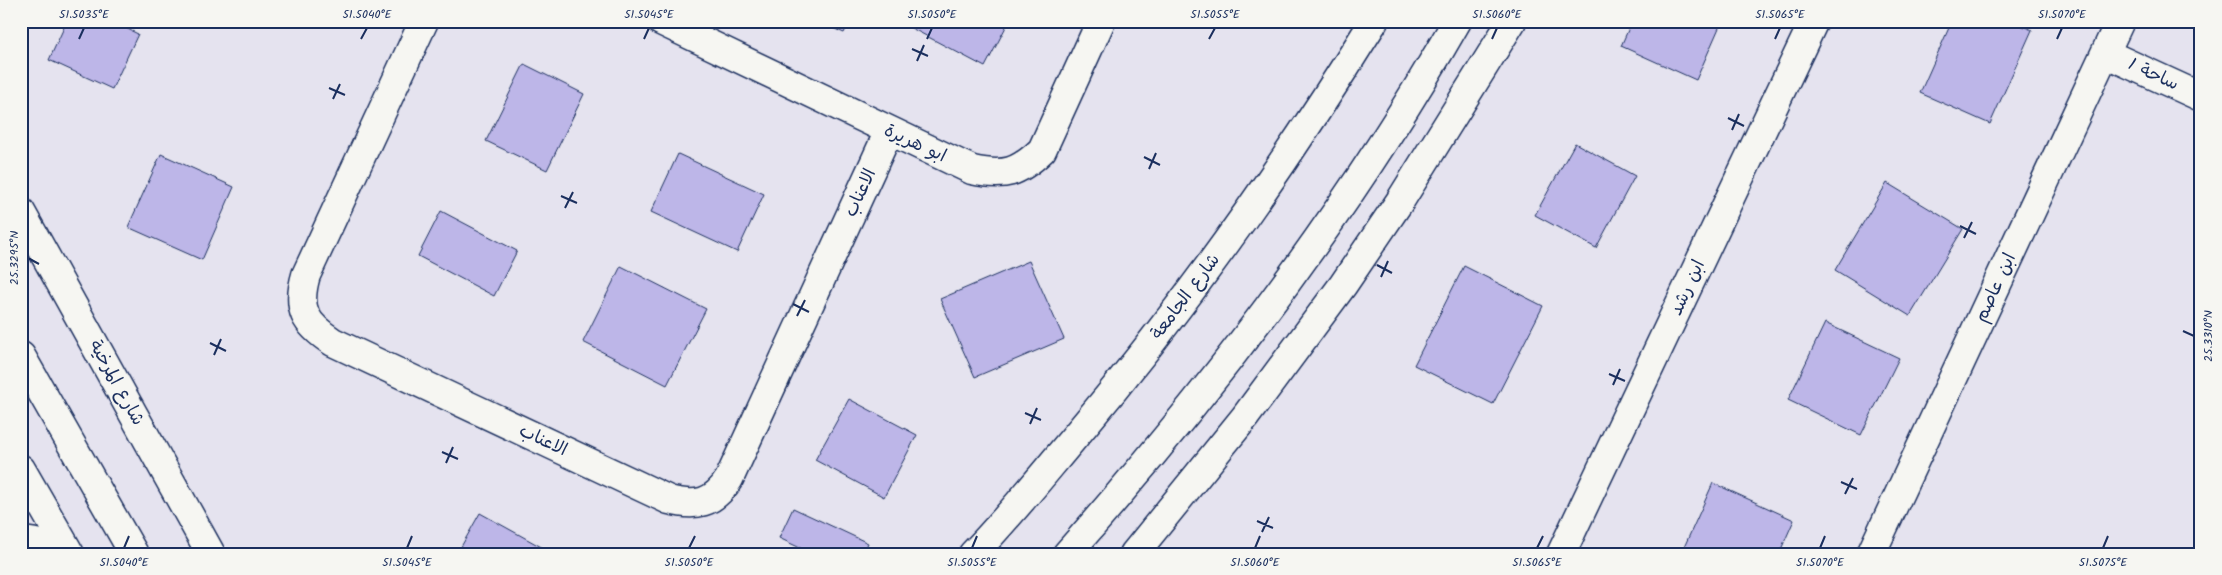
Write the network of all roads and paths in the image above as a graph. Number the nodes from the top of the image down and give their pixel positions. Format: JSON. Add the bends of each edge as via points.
{"nodes":[{"id":1,"x":424,"y":21,"type":"edge"},
{"id":2,"x":661,"y":21,"type":"edge"},
{"id":3,"x":1101,"y":21,"type":"edge"},
{"id":4,"x":1374,"y":21,"type":"edge"},
{"id":5,"x":1457,"y":21,"type":"edge"},
{"id":6,"x":1512,"y":21,"type":"edge"},
{"id":7,"x":1814,"y":21,"type":"edge"},
{"id":8,"x":2120,"y":21,"type":"edge"},
{"id":9,"x":2105,"y":54,"type":"junction"},
{"id":10,"x":2201,"y":97,"type":"edge"},
{"id":11,"x":889,"y":131,"type":"junction"},
{"id":12,"x":21,"y":212,"type":"edge"},
{"id":13,"x":21,"y":356,"type":"edge"},
{"id":14,"x":21,"y":469,"type":"edge"},
{"id":15,"x":21,"y":541,"type":"edge"},
{"id":16,"x":60,"y":554,"type":"edge"},
{"id":17,"x":70,"y":554,"type":"edge"},
{"id":18,"x":134,"y":554,"type":"edge"},
{"id":19,"x":211,"y":554,"type":"edge"},
{"id":20,"x":973,"y":554,"type":"edge"},
{"id":21,"x":1067,"y":554,"type":"edge"},
{"id":22,"x":1134,"y":554,"type":"edge"},
{"id":23,"x":1561,"y":554,"type":"edge"},
{"id":24,"x":1871,"y":554,"type":"edge"}],
"edges":[{"from":1,"to":11,"type":"main road","name":"الاعناب","via":[[306,275],[302,291],[306,316],[316,332],[333,342],[669,500],[699,503],[721,492],[729,479]]},
{"from":2,"to":11,"type":"main road","name":"ابو هريرة"},
{"from":3,"to":11,"type":"main road","name":"ابو هريرة","via":[[1042,150],[1026,166],[991,174],[972,170]]},
{"from":4,"to":20,"type":"main road","name":"شارع الجامعة","via":[[1316,114],[1200,280],[1128,374]]},
{"from":5,"to":21,"type":"main road","via":[[1366,169],[1291,276],[1155,452]]},
{"from":6,"to":22,"type":"main road","via":[[1400,201],[1343,284],[1244,416]]},
{"from":7,"to":23,"type":"main road","name":"ابن رشد"},
{"from":8,"to":9,"type":"main road","name":"ابن عاصم"},
{"from":9,"to":10,"type":"main road","name":"ساحة 1"},
{"from":9,"to":24,"type":"main road","name":"ابن عاصم"},
{"from":12,"to":19,"type":"main road","name":"شارع المرخية"},
{"from":13,"to":18,"type":"main road"},
{"from":14,"to":17,"type":"main road"},
{"from":15,"to":16,"type":"main road","via":[[30,541]]}]}
